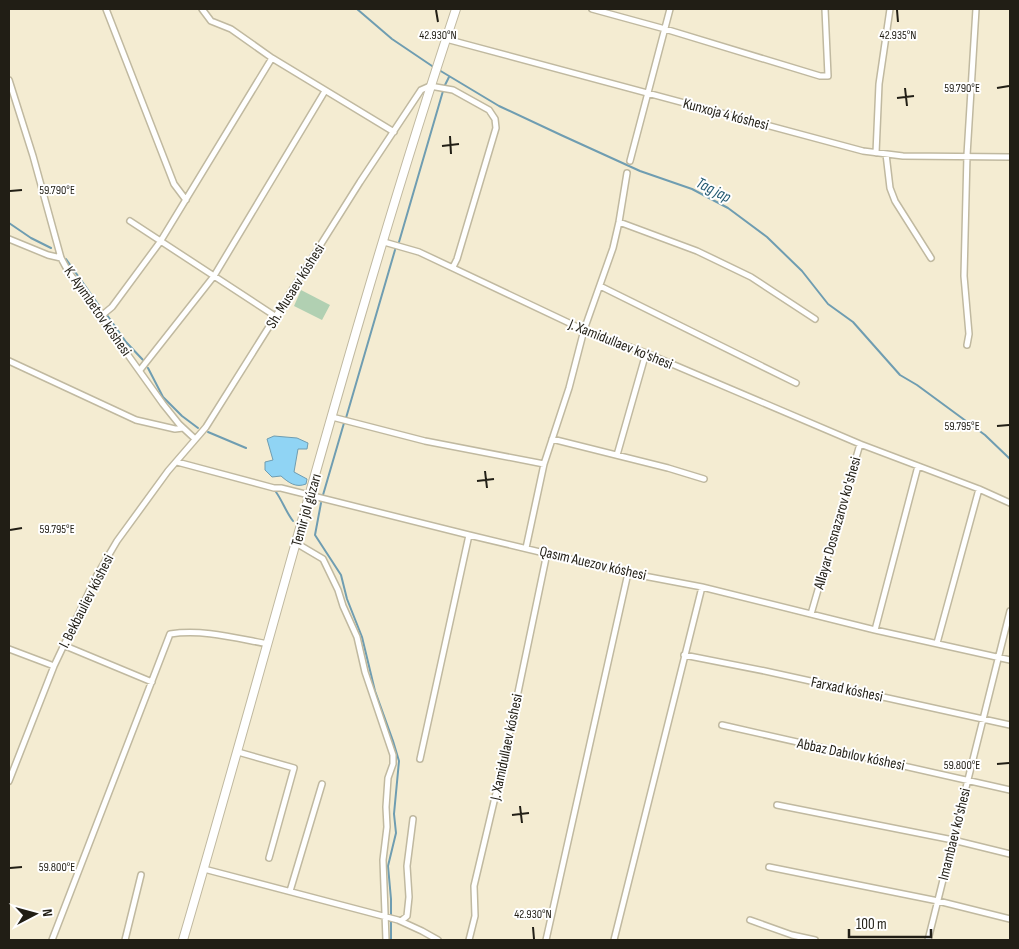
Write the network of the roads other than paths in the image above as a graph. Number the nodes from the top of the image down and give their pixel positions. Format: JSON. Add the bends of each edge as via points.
{"nodes":[{"id":1,"x":106,"y":9,"type":"edge"},
{"id":2,"x":202,"y":9,"type":"edge"},
{"id":3,"x":456,"y":9,"type":"edge"},
{"id":4,"x":592,"y":9,"type":"edge"},
{"id":5,"x":670,"y":9,"type":"edge"},
{"id":6,"x":825,"y":9,"type":"edge"},
{"id":7,"x":890,"y":9,"type":"edge"},
{"id":8,"x":976,"y":9,"type":"edge"},
{"id":9,"x":665,"y":29,"type":"junction"},
{"id":10,"x":446,"y":39,"type":"junction"},
{"id":11,"x":272,"y":58,"type":"junction"},
{"id":12,"x":9,"y":80,"type":"edge"},
{"id":13,"x":431,"y":84,"type":"junction"},
{"id":14,"x":325,"y":91,"type":"junction"},
{"id":15,"x":648,"y":93,"type":"junction"},
{"id":16,"x":394,"y":132,"type":"junction"},
{"id":17,"x":876,"y":153,"type":"junction"},
{"id":18,"x":886,"y":154,"type":"junction"},
{"id":19,"x":967,"y":155,"type":"junction"},
{"id":20,"x":1010,"y":157,"type":"edge"},
{"id":21,"x":630,"y":161,"type":"dead end"},
{"id":22,"x":627,"y":173,"type":"dead end"},
{"id":23,"x":186,"y":200,"type":"junction"},
{"id":24,"x":130,"y":220,"type":"dead end"},
{"id":25,"x":619,"y":222,"type":"junction"},
{"id":26,"x":9,"y":238,"type":"edge"},
{"id":27,"x":160,"y":242,"type":"junction"},
{"id":28,"x":384,"y":242,"type":"junction"},
{"id":29,"x":61,"y":258,"type":"junction"},
{"id":30,"x":931,"y":258,"type":"dead end"},
{"id":31,"x":452,"y":267,"type":"junction"},
{"id":32,"x":214,"y":276,"type":"junction"},
{"id":33,"x":600,"y":286,"type":"junction"},
{"id":34,"x":275,"y":316,"type":"junction"},
{"id":35,"x":100,"y":317,"type":"junction"},
{"id":36,"x":815,"y":319,"type":"dead end"},
{"id":37,"x":584,"y":330,"type":"junction"},
{"id":38,"x":967,"y":345,"type":"dead end"},
{"id":39,"x":646,"y":353,"type":"junction"},
{"id":40,"x":9,"y":361,"type":"edge"},
{"id":41,"x":140,"y":370,"type":"junction"},
{"id":42,"x":796,"y":383,"type":"dead end"},
{"id":43,"x":332,"y":417,"type":"junction"},
{"id":44,"x":183,"y":428,"type":"junction"},
{"id":45,"x":194,"y":438,"type":"junction"},
{"id":46,"x":552,"y":439,"type":"junction"},
{"id":47,"x":860,"y":444,"type":"junction"},
{"id":48,"x":617,"y":455,"type":"junction"},
{"id":49,"x":177,"y":462,"type":"junction"},
{"id":50,"x":544,"y":464,"type":"junction"},
{"id":51,"x":918,"y":466,"type":"junction"},
{"id":52,"x":704,"y":480,"type":"dead end"},
{"id":53,"x":978,"y":489,"type":"junction"},
{"id":54,"x":310,"y":496,"type":"junction"},
{"id":55,"x":1010,"y":503,"type":"edge"},
{"id":56,"x":469,"y":535,"type":"junction"},
{"id":57,"x":296,"y":542,"type":"junction"},
{"id":58,"x":526,"y":548,"type":"junction"},
{"id":59,"x":546,"y":553,"type":"junction"},
{"id":60,"x":628,"y":573,"type":"junction"},
{"id":61,"x":702,"y":588,"type":"junction"},
{"id":62,"x":1010,"y":611,"type":"edge"},
{"id":63,"x":811,"y":614,"type":"junction"},
{"id":64,"x":874,"y":630,"type":"junction"},
{"id":65,"x":937,"y":643,"type":"junction"},
{"id":66,"x":268,"y":644,"type":"junction"},
{"id":67,"x":63,"y":645,"type":"junction"},
{"id":68,"x":9,"y":649,"type":"edge"},
{"id":69,"x":684,"y":655,"type":"junction"},
{"id":70,"x":998,"y":658,"type":"junction"},
{"id":71,"x":1010,"y":660,"type":"edge"},
{"id":72,"x":54,"y":666,"type":"junction"},
{"id":73,"x":152,"y":682,"type":"junction"},
{"id":74,"x":984,"y":720,"type":"junction"},
{"id":75,"x":722,"y":725,"type":"dead end"},
{"id":76,"x":1010,"y":725,"type":"edge"},
{"id":77,"x":238,"y":752,"type":"junction"},
{"id":78,"x":420,"y":759,"type":"dead end"},
{"id":79,"x":968,"y":780,"type":"junction"},
{"id":80,"x":9,"y":781,"type":"edge"},
{"id":81,"x":322,"y":784,"type":"dead end"},
{"id":82,"x":1010,"y":790,"type":"edge"},
{"id":83,"x":777,"y":805,"type":"dead end"},
{"id":84,"x":413,"y":819,"type":"dead end"},
{"id":85,"x":952,"y":840,"type":"junction"},
{"id":86,"x":1010,"y":854,"type":"edge"},
{"id":87,"x":269,"y":858,"type":"dead end"},
{"id":88,"x":770,"y":867,"type":"dead end"},
{"id":89,"x":204,"y":869,"type":"junction"},
{"id":90,"x":141,"y":875,"type":"dead end"},
{"id":91,"x":290,"y":891,"type":"junction"},
{"id":92,"x":938,"y":902,"type":"junction"},
{"id":93,"x":386,"y":917,"type":"junction"},
{"id":94,"x":1010,"y":919,"type":"edge"},
{"id":95,"x":750,"y":920,"type":"dead end"},
{"id":96,"x":400,"y":921,"type":"junction"},
{"id":97,"x":52,"y":940,"type":"edge"},
{"id":98,"x":124,"y":940,"type":"edge"},
{"id":99,"x":183,"y":940,"type":"edge"},
{"id":100,"x":386,"y":940,"type":"edge"},
{"id":101,"x":438,"y":940,"type":"edge"},
{"id":102,"x":469,"y":940,"type":"edge"},
{"id":103,"x":546,"y":940,"type":"edge"},
{"id":104,"x":614,"y":940,"type":"edge"},
{"id":105,"x":815,"y":940,"type":"edge"},
{"id":106,"x":928,"y":940,"type":"edge"}],
"edges":[{"from":1,"to":23,"type":"street","via":[[174,184]]},
{"from":2,"to":11,"type":"street","via":[[211,21],[231,29]]},
{"from":3,"to":10,"type":"street"},
{"from":4,"to":9,"type":"street"},
{"from":5,"to":9,"type":"street"},
{"from":6,"to":9,"type":"street","via":[[828,76]]},
{"from":7,"to":17,"type":"street","via":[[879,84]]},
{"from":8,"to":19,"type":"street"},
{"from":9,"to":15,"type":"street"},
{"from":10,"to":13,"type":"street","name":"Temir jol gúzarı"},
{"from":10,"to":15,"type":"street","name":"Kunxoja 4 kóshesi"},
{"from":11,"to":14,"type":"street"},
{"from":11,"to":23,"type":"street"},
{"from":12,"to":29,"type":"street","name":"K. Ayımbetov kóshesi"},
{"from":13,"to":16,"type":"street","name":"Sh. Musaev kóshesi","via":[[421,90]]},
{"from":13,"to":28,"type":"street","name":"Temir jol gúzarı"},
{"from":13,"to":31,"type":"street","via":[[454,90],[489,110],[495,119],[496,128]]},
{"from":14,"to":16,"type":"street"},
{"from":14,"to":32,"type":"street"},
{"from":15,"to":17,"type":"street","name":"Kunxoja 4 kóshesi"},
{"from":15,"to":21,"type":"street"},
{"from":16,"to":34,"type":"street","name":"Sh. Musaev kóshesi"},
{"from":17,"to":18,"type":"street","name":"Kunxoja 4 kóshesi"},
{"from":18,"to":19,"type":"street","name":"Kunxoja 4 kóshesi"},
{"from":18,"to":30,"type":"street","via":[[895,201]]},
{"from":19,"to":20,"type":"street","name":"Kunxoja 4 kóshesi"},
{"from":19,"to":38,"type":"street","via":[[964,282],[969,334]]},
{"from":22,"to":25,"type":"street"},
{"from":23,"to":27,"type":"street"},
{"from":24,"to":27,"type":"street"},
{"from":25,"to":33,"type":"street"},
{"from":25,"to":36,"type":"street","via":[[697,251],[751,277]]},
{"from":26,"to":29,"type":"street"},
{"from":27,"to":32,"type":"street"},
{"from":27,"to":35,"type":"street","via":[[112,307]]},
{"from":28,"to":31,"type":"street","name":"J. Xamidullaev ko'shesi","via":[[420,252]]},
{"from":28,"to":43,"type":"street","name":"Temir jol gúzarı"},
{"from":29,"to":35,"type":"street","name":"K. Ayımbetov kóshesi"},
{"from":31,"to":37,"type":"street","name":"J. Xamidullaev ko'shesi"},
{"from":32,"to":34,"type":"street"},
{"from":32,"to":41,"type":"street"},
{"from":33,"to":37,"type":"street"},
{"from":33,"to":42,"type":"street"},
{"from":34,"to":45,"type":"street","name":"Sh. Musaev kóshesi","via":[[206,426]]},
{"from":35,"to":41,"type":"street","name":"K. Ayımbetov kóshesi"},
{"from":37,"to":39,"type":"street","name":"J. Xamidullaev ko'shesi"},
{"from":37,"to":46,"type":"street"},
{"from":39,"to":47,"type":"street","name":"J. Xamidullaev ko'shesi"},
{"from":39,"to":48,"type":"street"},
{"from":40,"to":44,"type":"street","via":[[136,420],[175,430]]},
{"from":41,"to":44,"type":"street","name":"K. Ayımbetov kóshesi"},
{"from":43,"to":50,"type":"street","via":[[425,441]]},
{"from":43,"to":54,"type":"street","name":"Temir jol gúzarı"},
{"from":44,"to":45,"type":"street","name":"K. Ayımbetov kóshesi"},
{"from":45,"to":49,"type":"street","name":"I. Bekbauliev kóshesi"},
{"from":46,"to":48,"type":"street"},
{"from":46,"to":50,"type":"street"},
{"from":47,"to":51,"type":"street","name":"Allayar Dosnazarov ko'shesi"},
{"from":47,"to":63,"type":"street","name":"Allayar Dosnazarov ko'shesi"},
{"from":48,"to":52,"type":"street"},
{"from":49,"to":54,"type":"street","name":"Qasım Auezov kóshesi"},
{"from":49,"to":67,"type":"street","name":"I. Bekbauliev kóshesi","via":[[117,541]]},
{"from":50,"to":58,"type":"street"},
{"from":51,"to":53,"type":"street","name":"Allayar Dosnazarov ko'shesi"},
{"from":51,"to":64,"type":"street"},
{"from":53,"to":55,"type":"street","name":"Allayar Dosnazarov ko'shesi"},
{"from":53,"to":65,"type":"street"},
{"from":54,"to":56,"type":"street","name":"Qasım Auezov kóshesi"},
{"from":54,"to":57,"type":"street","name":"Temir jol gúzarı"},
{"from":56,"to":58,"type":"street","name":"Qasım Auezov kóshesi"},
{"from":56,"to":78,"type":"street"},
{"from":57,"to":66,"type":"street","name":"Temir jol gúzarı"},
{"from":57,"to":93,"type":"street","via":[[324,559],[357,637],[365,672],[393,755],[388,778],[383,860]]},
{"from":58,"to":59,"type":"street","name":"Qasım Auezov kóshesi"},
{"from":59,"to":60,"type":"street","name":"Qasım Auezov kóshesi"},
{"from":59,"to":102,"type":"street","name":"J. Xamidullaev kóshesi","via":[[505,756],[474,886],[475,916]]},
{"from":60,"to":61,"type":"street","name":"Qasım Auezov kóshesi"},
{"from":60,"to":103,"type":"street"},
{"from":61,"to":63,"type":"street","name":"Qasım Auezov kóshesi"},
{"from":61,"to":69,"type":"street"},
{"from":62,"to":70,"type":"street","name":"Imambaev ko'shesi"},
{"from":63,"to":64,"type":"street","name":"Qasım Auezov kóshesi"},
{"from":64,"to":65,"type":"street","name":"Qasım Auezov kóshesi"},
{"from":65,"to":70,"type":"street","name":"Qasım Auezov kóshesi"},
{"from":66,"to":73,"type":"street","via":[[212,633],[170,634]]},
{"from":66,"to":77,"type":"street","name":"Temir jol gúzarı"},
{"from":67,"to":72,"type":"street","name":"I. Bekbauliev kóshesi"},
{"from":67,"to":73,"type":"street"},
{"from":68,"to":72,"type":"street"},
{"from":69,"to":74,"type":"street","name":"Farxad kóshesi"},
{"from":69,"to":104,"type":"street"},
{"from":70,"to":71,"type":"street","name":"Qasım Auezov kóshesi"},
{"from":70,"to":74,"type":"street","name":"Imambaev ko'shesi"},
{"from":72,"to":80,"type":"street","name":"I. Bekbauliev kóshesi"},
{"from":73,"to":97,"type":"street"},
{"from":74,"to":76,"type":"street","name":"Farxad kóshesi"},
{"from":74,"to":79,"type":"street","name":"Imambaev ko'shesi"},
{"from":75,"to":79,"type":"street","name":"Abbaz Dabılov kóshesi"},
{"from":77,"to":87,"type":"street","via":[[294,768]]},
{"from":77,"to":89,"type":"street","name":"Temir jol gúzarı"},
{"from":79,"to":82,"type":"street","name":"Abbaz Dabılov kóshesi"},
{"from":79,"to":85,"type":"street","name":"Imambaev ko'shesi"},
{"from":81,"to":91,"type":"street"},
{"from":83,"to":85,"type":"street"},
{"from":84,"to":96,"type":"street","via":[[407,866],[407,916]]},
{"from":85,"to":86,"type":"street"},
{"from":85,"to":92,"type":"street","name":"Imambaev ko'shesi"},
{"from":88,"to":92,"type":"street"},
{"from":89,"to":91,"type":"street"},
{"from":89,"to":99,"type":"street","name":"Temir jol gúzarı"},
{"from":90,"to":98,"type":"street"},
{"from":91,"to":93,"type":"street"},
{"from":92,"to":94,"type":"street"},
{"from":92,"to":106,"type":"street","name":"Imambaev ko'shesi"},
{"from":93,"to":96,"type":"street"},
{"from":93,"to":100,"type":"street"},
{"from":95,"to":105,"type":"street"},
{"from":96,"to":101,"type":"street"}]}
